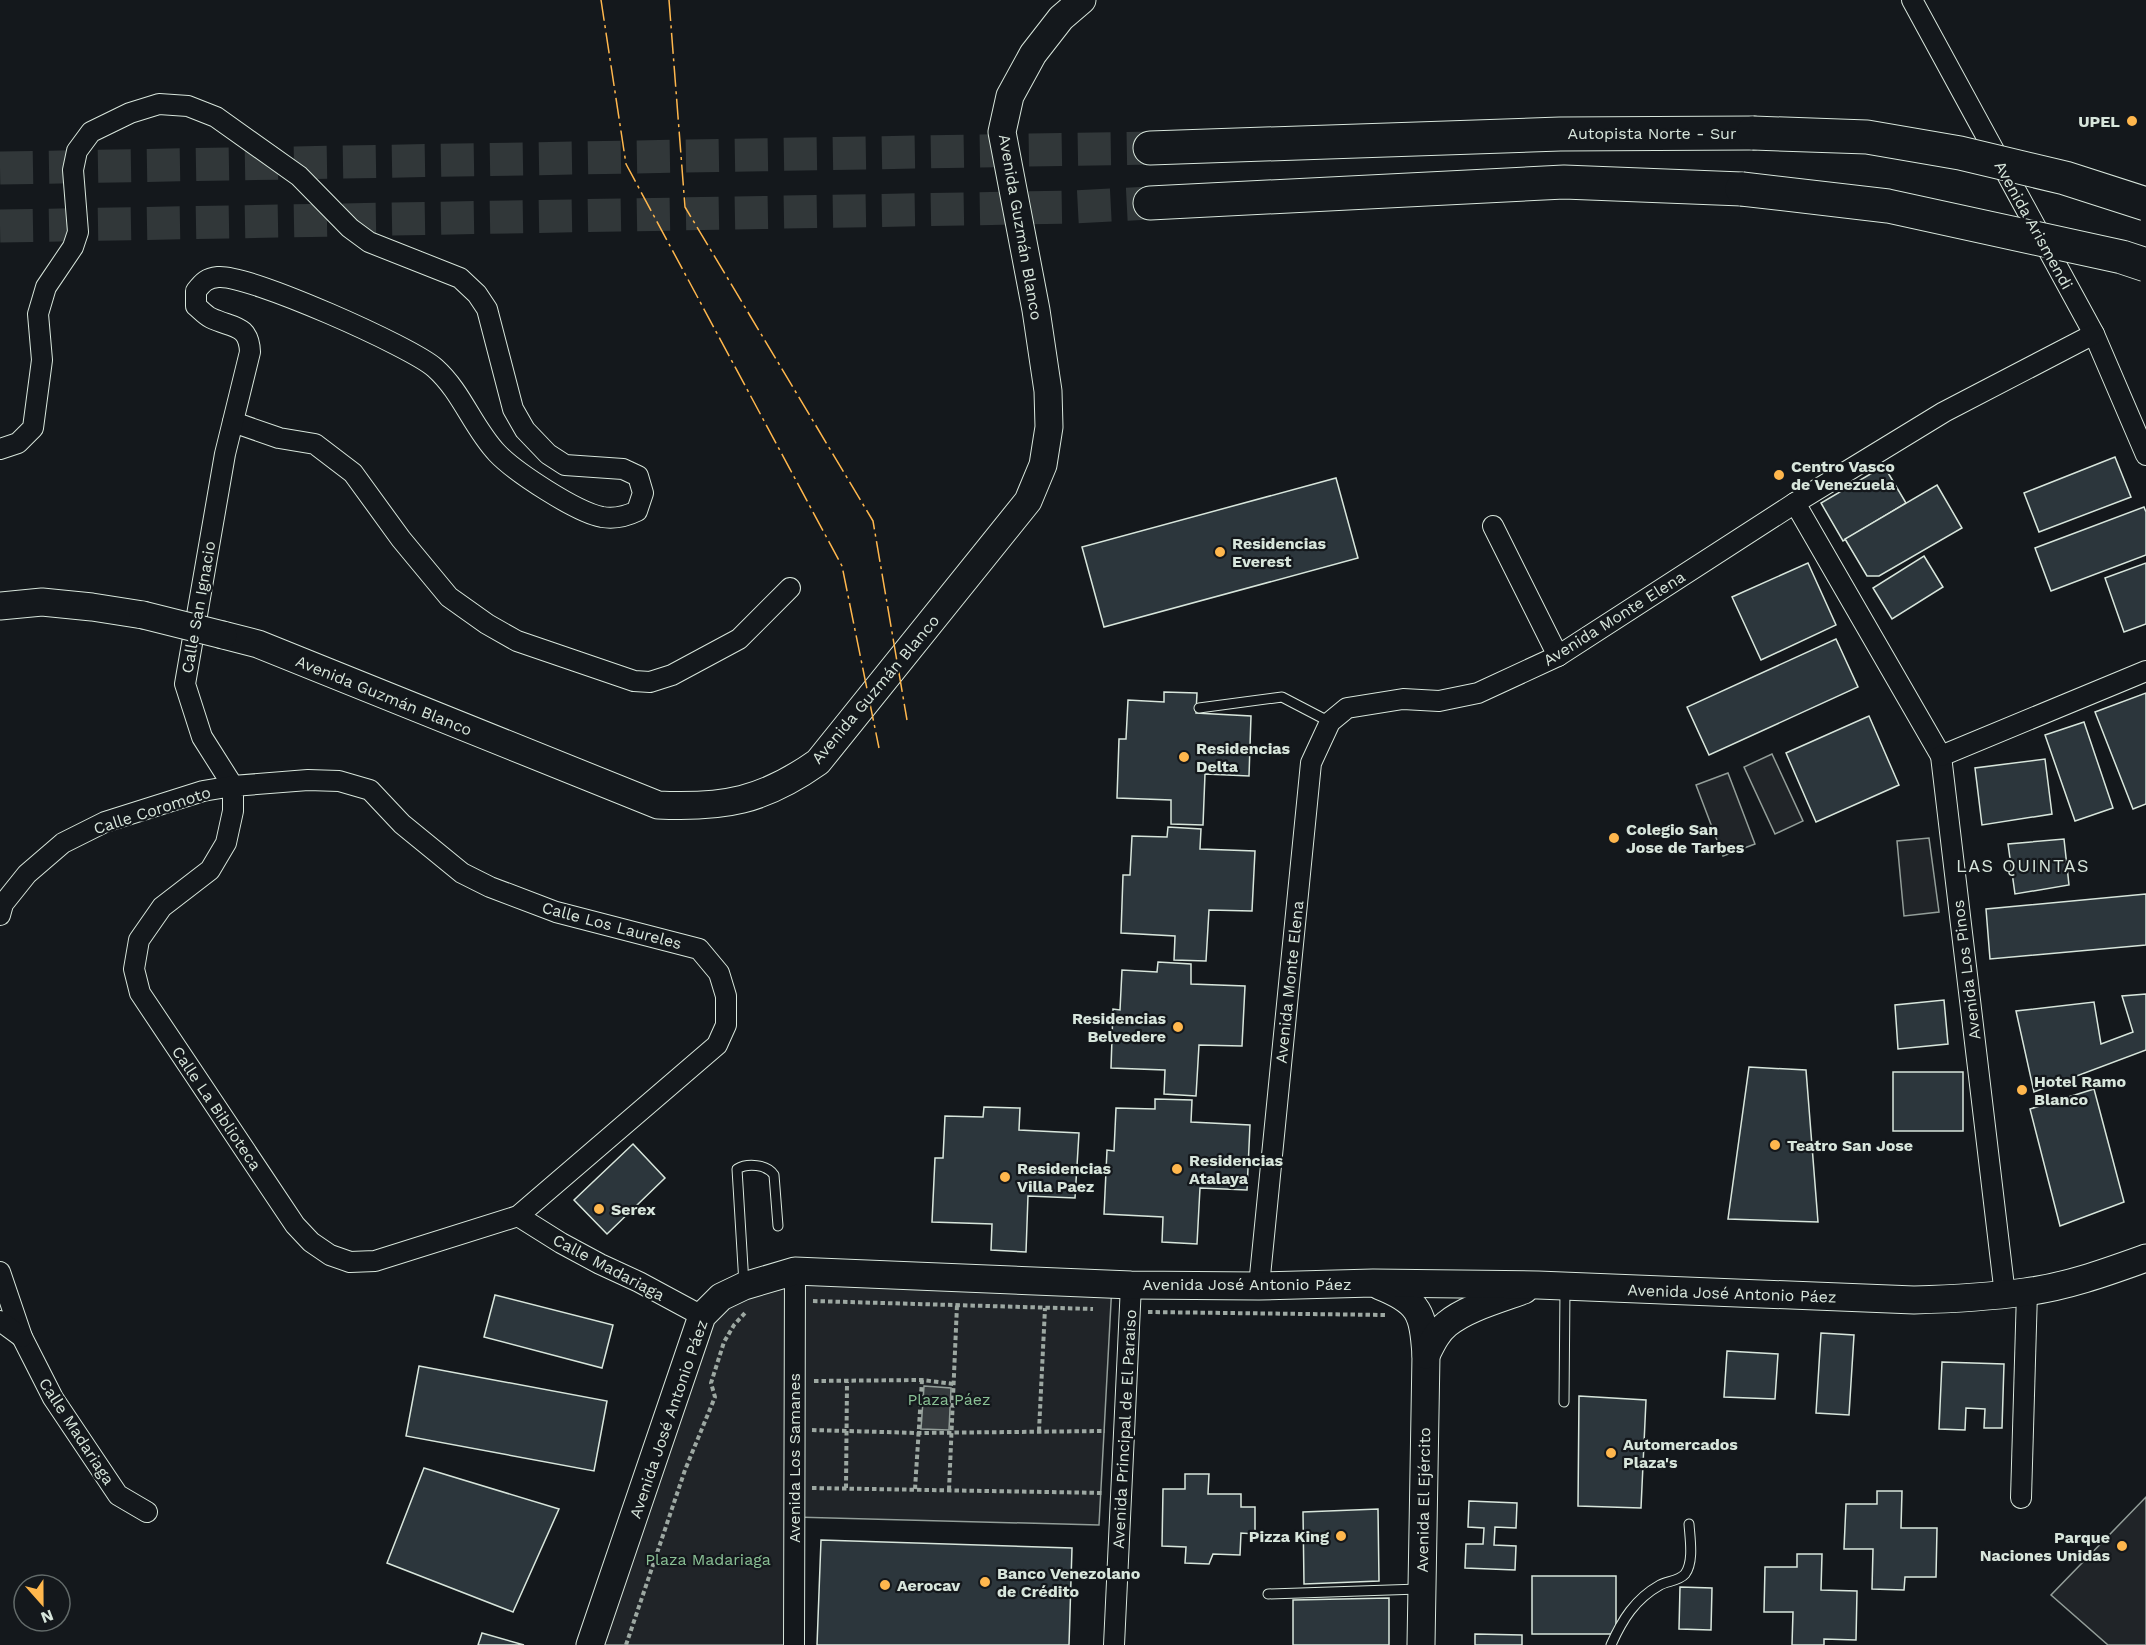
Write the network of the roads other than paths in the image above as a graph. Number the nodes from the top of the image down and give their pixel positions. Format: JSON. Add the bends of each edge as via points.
{"nodes":[{"id":1,"x":1082,"y":0,"type":"edge"},
{"id":2,"x":1912,"y":0,"type":"edge"},
{"id":3,"x":1150,"y":148,"type":"tunnel mouth"},
{"id":4,"x":1150,"y":203,"type":"tunnel mouth"},
{"id":5,"x":2146,"y":204,"type":"edge"},
{"id":6,"x":2146,"y":265,"type":"edge"},
{"id":7,"x":2094,"y":334,"type":"junction"},
{"id":8,"x":233,"y":422,"type":"junction"},
{"id":9,"x":0,"y":449,"type":"edge"},
{"id":10,"x":2146,"y":455,"type":"edge"},
{"id":11,"x":1796,"y":503,"type":"junction"},
{"id":12,"x":1493,"y":526,"type":"dead end"},
{"id":13,"x":789,"y":588,"type":"dead end"},
{"id":14,"x":0,"y":606,"type":"edge"},
{"id":15,"x":1558,"y":656,"type":"junction"},
{"id":16,"x":2146,"y":670,"type":"edge"},
{"id":17,"x":1199,"y":708,"type":"dead end"},
{"id":18,"x":1330,"y":722,"type":"junction"},
{"id":19,"x":1941,"y":756,"type":"junction"},
{"id":20,"x":233,"y":786,"type":"junction"},
{"id":21,"x":0,"y":915,"type":"edge"},
{"id":22,"x":518,"y":1216,"type":"junction"},
{"id":23,"x":777,"y":1226,"type":"dead end"},
{"id":24,"x":2146,"y":1257,"type":"edge"},
{"id":25,"x":795,"y":1271,"type":"junction"},
{"id":26,"x":0,"y":1272,"type":"edge"},
{"id":27,"x":1373,"y":1283,"type":"junction"},
{"id":28,"x":1131,"y":1285,"type":"junction"},
{"id":29,"x":1538,"y":1285,"type":"junction"},
{"id":30,"x":1259,"y":1286,"type":"junction"},
{"id":31,"x":1565,"y":1286,"type":"junction"},
{"id":32,"x":2016,"y":1293,"type":"junction"},
{"id":33,"x":748,"y":1297,"type":"junction"},
{"id":34,"x":702,"y":1316,"type":"junction"},
{"id":35,"x":0,"y":1321,"type":"edge"},
{"id":36,"x":22,"y":1337,"type":"junction"},
{"id":37,"x":1426,"y":1354,"type":"junction"},
{"id":38,"x":1564,"y":1402,"type":"dead end"},
{"id":39,"x":2020,"y":1498,"type":"dead end"},
{"id":40,"x":147,"y":1512,"type":"dead end"},
{"id":41,"x":1689,"y":1524,"type":"dead end"},
{"id":42,"x":1422,"y":1589,"type":"junction"},
{"id":43,"x":1268,"y":1594,"type":"dead end"},
{"id":44,"x":590,"y":1645,"type":"edge"},
{"id":45,"x":794,"y":1645,"type":"edge"},
{"id":46,"x":1114,"y":1645,"type":"edge"},
{"id":47,"x":1421,"y":1645,"type":"edge"},
{"id":48,"x":1611,"y":1645,"type":"edge"}],
"edges":[{"from":1,"to":14,"type":"main road","name":"Avenida Guzmán Blanco","bridge":true,"via":[[1061,18],[1033,54],[1010,96],[1002,132],[1048,391],[1043,465],[1028,501],[818,762],[793,780],[758,796],[716,805],[658,805],[258,644],[143,615],[92,607],[42,602]]},
{"from":2,"to":7,"type":"street","name":"Avenida Arismendi"},
{"from":3,"to":5,"type":"highway","name":"Autopista Norte - Sur","bridge":true,"via":[[1560,134],[1867,137],[1960,153]]},
{"from":4,"to":6,"type":"highway","bridge":true,"via":[[1564,182],[1742,189],[1888,206]]},
{"from":7,"to":10,"type":"street","name":"Avenida Arismendi"},
{"from":7,"to":11,"type":"street","name":"Avenida Monte Elena","via":[[1944,412]]},
{"from":8,"to":9,"type":"street","name":"Calle San Ignacio","via":[[250,338],[243,330],[208,317],[196,306],[196,291],[206,279],[220,276],[274,291],[412,352],[451,384],[497,453],[573,506],[601,517],[622,518],[637,511],[643,493],[638,476],[623,469],[565,465],[525,430],[513,409],[487,309],[460,278],[369,242],[299,176],[216,117],[188,106],[159,104],[91,132],[77,151],[73,170],[78,232],[73,247],[46,287],[38,314],[42,360],[33,428],[18,443]]},
{"from":8,"to":13,"type":"street","via":[[279,438],[315,444],[353,472],[449,597],[487,624],[517,641],[634,681],[650,682],[672,675],[739,639]]},
{"from":8,"to":20,"type":"street","name":"Calle San Ignacio","via":[[185,684],[202,737]]},
{"from":11,"to":15,"type":"street","name":"Avenida Monte Elena"},
{"from":11,"to":19,"type":"street","name":"Avenida Los Pinos"},
{"from":12,"to":15,"type":"street"},
{"from":15,"to":18,"type":"street","name":"Avenida Monte Elena","via":[[1478,693],[1439,701],[1403,699],[1347,708]]},
{"from":16,"to":19,"type":"street"},
{"from":17,"to":18,"type":"lane","via":[[1282,697]]},
{"from":18,"to":30,"type":"street","name":"Avenida Monte Elena","via":[[1311,763]]},
{"from":19,"to":32,"type":"street","name":"Avenida Los Pinos"},
{"from":20,"to":21,"type":"street","name":"Calle Coromoto","via":[[203,791],[105,822],[63,843],[27,874],[3,904]]},
{"from":20,"to":22,"type":"street","name":"Calle La Biblioteca","via":[[226,843],[210,870],[162,907],[139,940],[134,969],[140,993],[172,1042],[295,1225],[330,1255],[350,1262],[375,1261]]},
{"from":20,"to":22,"type":"street","name":"Calle Los Laureles","via":[[308,780],[339,781],[370,790],[402,824],[462,873],[556,912],[699,949],[719,973],[726,996],[726,1025],[717,1046]]},
{"from":22,"to":34,"type":"street","name":"Calle Madariaga","via":[[561,1243]]},
{"from":23,"to":33,"type":"lane","via":[[774,1175],[766,1167],[736,1169]]},
{"from":24,"to":32,"type":"main road","name":"Avenida José Antonio Páez","via":[[2113,1270]]},
{"from":25,"to":28,"type":"main road","name":"Avenida José Antonio Páez"},
{"from":25,"to":33,"type":"main road","name":"Avenida José Antonio Páez"},
{"from":25,"to":45,"type":"street","name":"Avenida Los Samanes"},
{"from":26,"to":36,"type":"street","name":"Calle Madariaga"},
{"from":27,"to":29,"type":"main road","name":"Avenida José Antonio Páez"},
{"from":27,"to":30,"type":"main road","name":"Avenida José Antonio Páez"},
{"from":27,"to":37,"type":"main road","name":"Avenida El Ejército","via":[[1411,1301],[1424,1328]]},
{"from":28,"to":30,"type":"main road","name":"Avenida José Antonio Páez"},
{"from":28,"to":46,"type":"street","name":"Avenida Principal de El Paraiso"},
{"from":29,"to":31,"type":"main road","name":"Avenida José Antonio Páez"},
{"from":29,"to":37,"type":"main road","via":[[1454,1320],[1435,1336]]},
{"from":31,"to":32,"type":"main road","name":"Avenida José Antonio Páez","via":[[1914,1300]]},
{"from":31,"to":38,"type":"lane"},
{"from":32,"to":39,"type":"street","name":"Avenida Los Pinos"},
{"from":33,"to":34,"type":"main road","name":"Avenida José Antonio Páez","via":[[721,1297]]},
{"from":34,"to":44,"type":"main road","name":"Avenida José Antonio Páez"},
{"from":35,"to":36,"type":"street","name":"Calle Madariaga"},
{"from":36,"to":40,"type":"street","name":"Calle Madariaga","via":[[52,1398],[118,1495]]},
{"from":37,"to":42,"type":"main road","name":"Avenida El Ejército"},
{"from":41,"to":48,"type":"lane","via":[[1690,1559],[1685,1575],[1643,1596],[1619,1626]]},
{"from":42,"to":43,"type":"lane"},
{"from":42,"to":47,"type":"main road","name":"Avenida El Ejército"}]}
